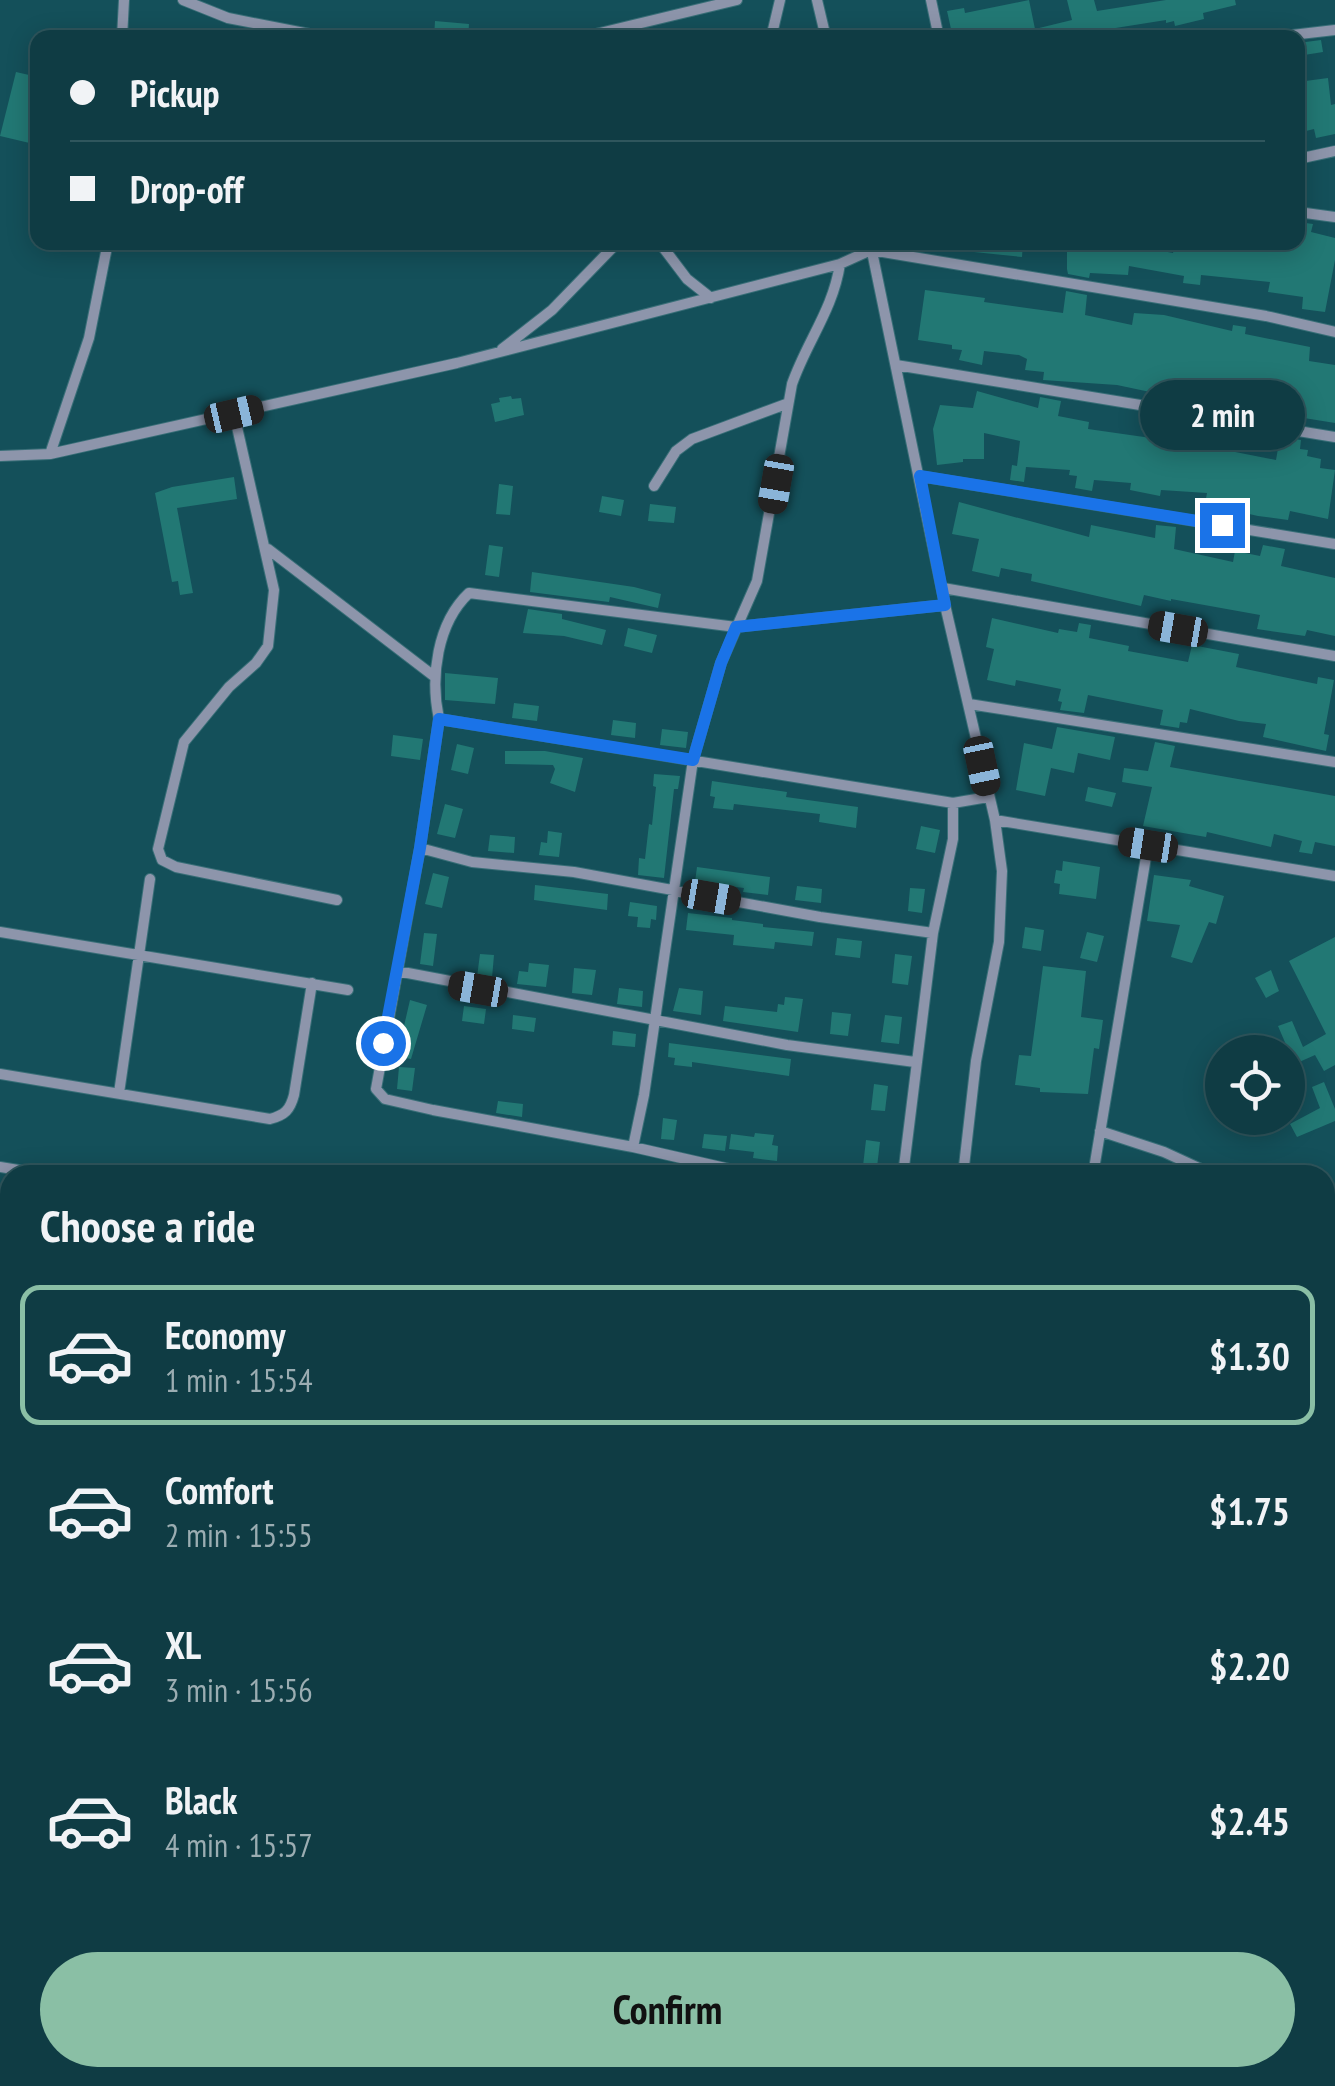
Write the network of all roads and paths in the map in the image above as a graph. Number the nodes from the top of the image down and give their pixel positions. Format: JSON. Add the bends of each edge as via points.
{"nodes":[{"id":1,"x":124,"y":0,"type":"edge"},
{"id":2,"x":183,"y":0,"type":"edge"},
{"id":3,"x":737,"y":0,"type":"edge"},
{"id":4,"x":780,"y":0,"type":"edge"},
{"id":5,"x":818,"y":0,"type":"edge"},
{"id":6,"x":932,"y":0,"type":"edge"},
{"id":7,"x":122,"y":30,"type":"edge"},
{"id":8,"x":289,"y":30,"type":"edge"},
{"id":9,"x":612,"y":30,"type":"edge"},
{"id":10,"x":773,"y":30,"type":"edge"},
{"id":11,"x":824,"y":30,"type":"edge"},
{"id":12,"x":938,"y":30,"type":"edge"},
{"id":13,"x":1335,"y":30,"type":"edge"},
{"id":14,"x":1305,"y":33,"type":"edge"},
{"id":15,"x":1335,"y":151,"type":"edge"},
{"id":16,"x":1305,"y":157,"type":"edge"},
{"id":17,"x":1305,"y":213,"type":"edge"},
{"id":18,"x":1335,"y":218,"type":"edge"},
{"id":19,"x":106,"y":250,"type":"edge"},
{"id":20,"x":610,"y":250,"type":"edge"},
{"id":21,"x":664,"y":250,"type":"edge"},
{"id":22,"x":863,"y":250,"type":"edge"},
{"id":23,"x":871,"y":250,"type":"edge"},
{"id":24,"x":893,"y":250,"type":"edge"},
{"id":25,"x":840,"y":264,"type":"junction"},
{"id":26,"x":711,"y":298,"type":"junction"},
{"id":27,"x":1335,"y":332,"type":"edge"},
{"id":28,"x":497,"y":352,"type":"junction"},
{"id":29,"x":896,"y":364,"type":"junction"},
{"id":30,"x":786,"y":404,"type":"junction"},
{"id":31,"x":234,"y":414,"type":"junction"},
{"id":32,"x":1335,"y":438,"type":"edge"},
{"id":33,"x":50,"y":454,"type":"junction"},
{"id":34,"x":0,"y":456,"type":"edge"},
{"id":35,"x":920,"y":476,"type":"junction"},
{"id":36,"x":654,"y":486,"type":"dead end"},
{"id":37,"x":1335,"y":544,"type":"edge"},
{"id":38,"x":267,"y":549,"type":"junction"},
{"id":39,"x":942,"y":588,"type":"junction"},
{"id":40,"x":945,"y":605,"type":"junction"},
{"id":41,"x":736,"y":627,"type":"junction"},
{"id":42,"x":1335,"y":656,"type":"edge"},
{"id":43,"x":435,"y":677,"type":"junction"},
{"id":44,"x":969,"y":704,"type":"junction"},
{"id":45,"x":439,"y":719,"type":"junction"},
{"id":46,"x":693,"y":760,"type":"junction"},
{"id":47,"x":1335,"y":762,"type":"edge"},
{"id":48,"x":988,"y":797,"type":"junction"},
{"id":49,"x":953,"y":802,"type":"junction"},
{"id":50,"x":995,"y":820,"type":"junction"},
{"id":51,"x":1148,"y":845,"type":"junction"},
{"id":52,"x":420,"y":848,"type":"junction"},
{"id":53,"x":1335,"y":876,"type":"edge"},
{"id":54,"x":150,"y":879,"type":"dead end"},
{"id":55,"x":674,"y":890,"type":"junction"},
{"id":56,"x":337,"y":900,"type":"dead end"},
{"id":57,"x":0,"y":932,"type":"edge"},
{"id":58,"x":934,"y":933,"type":"junction"},
{"id":59,"x":138,"y":954,"type":"junction"},
{"id":60,"x":397,"y":971,"type":"junction"},
{"id":61,"x":312,"y":983,"type":"junction"},
{"id":62,"x":348,"y":990,"type":"dead end"},
{"id":63,"x":655,"y":1020,"type":"junction"},
{"id":64,"x":915,"y":1062,"type":"junction"},
{"id":65,"x":0,"y":1074,"type":"edge"},
{"id":66,"x":119,"y":1093,"type":"junction"},
{"id":67,"x":1100,"y":1131,"type":"junction"},
{"id":68,"x":632,"y":1148,"type":"junction"},
{"id":69,"x":710,"y":1165,"type":"edge"},
{"id":70,"x":904,"y":1165,"type":"edge"},
{"id":71,"x":965,"y":1165,"type":"edge"},
{"id":72,"x":1094,"y":1165,"type":"edge"},
{"id":73,"x":1192,"y":1165,"type":"edge"}],
"edges":[{"from":1,"to":7,"type":"street"},
{"from":2,"to":8,"type":"street","via":[[228,18]]},
{"from":3,"to":9,"type":"street"},
{"from":4,"to":10,"type":"street"},
{"from":5,"to":11,"type":"street"},
{"from":6,"to":12,"type":"street"},
{"from":13,"to":14,"type":"street"},
{"from":15,"to":16,"type":"street"},
{"from":17,"to":18,"type":"street"},
{"from":19,"to":33,"type":"street","via":[[88,338]]},
{"from":20,"to":28,"type":"street","via":[[552,310]]},
{"from":21,"to":26,"type":"street"},
{"from":22,"to":25,"type":"street"},
{"from":23,"to":29,"type":"street"},
{"from":24,"to":27,"type":"street"},
{"from":25,"to":26,"type":"street"},
{"from":25,"to":30,"type":"street","via":[[832,302],[802,354]]},
{"from":26,"to":28,"type":"street"},
{"from":28,"to":31,"type":"street"},
{"from":29,"to":32,"type":"street"},
{"from":29,"to":35,"type":"street"},
{"from":30,"to":36,"type":"street","via":[[692,439]]},
{"from":30,"to":41,"type":"street","via":[[757,581]]},
{"from":31,"to":33,"type":"street"},
{"from":31,"to":38,"type":"street"},
{"from":33,"to":34,"type":"street"},
{"from":35,"to":37,"type":"street"},
{"from":35,"to":39,"type":"street"},
{"from":38,"to":43,"type":"street"},
{"from":38,"to":56,"type":"street","via":[[274,590],[268,646],[184,742],[158,850],[176,867]]},
{"from":39,"to":40,"type":"street"},
{"from":39,"to":42,"type":"street"},
{"from":40,"to":41,"type":"street"},
{"from":40,"to":44,"type":"street"},
{"from":41,"to":43,"type":"street","via":[[469,593],[451,614]]},
{"from":41,"to":46,"type":"street"},
{"from":43,"to":45,"type":"street"},
{"from":44,"to":47,"type":"street"},
{"from":44,"to":48,"type":"street"},
{"from":45,"to":46,"type":"street"},
{"from":45,"to":52,"type":"street"},
{"from":46,"to":49,"type":"street"},
{"from":46,"to":55,"type":"street"},
{"from":48,"to":49,"type":"street"},
{"from":48,"to":50,"type":"street"},
{"from":49,"to":58,"type":"street","via":[[953,839]]},
{"from":50,"to":51,"type":"street"},
{"from":50,"to":71,"type":"street","via":[[1000,942],[976,1061]]},
{"from":51,"to":53,"type":"street"},
{"from":51,"to":67,"type":"street"},
{"from":52,"to":55,"type":"street","via":[[472,862]]},
{"from":52,"to":60,"type":"street"},
{"from":54,"to":59,"type":"street"},
{"from":55,"to":58,"type":"street"},
{"from":55,"to":63,"type":"street"},
{"from":57,"to":59,"type":"street"},
{"from":58,"to":64,"type":"street"},
{"from":59,"to":61,"type":"street"},
{"from":59,"to":66,"type":"street"},
{"from":60,"to":63,"type":"street"},
{"from":60,"to":68,"type":"street","via":[[377,1078],[385,1099]]},
{"from":61,"to":62,"type":"street"},
{"from":61,"to":66,"type":"street","via":[[294,1095],[284,1115],[270,1119]]},
{"from":63,"to":64,"type":"street"},
{"from":63,"to":68,"type":"street"},
{"from":64,"to":70,"type":"street"},
{"from":65,"to":66,"type":"street"},
{"from":67,"to":72,"type":"street"},
{"from":67,"to":73,"type":"street"},
{"from":68,"to":69,"type":"street"}]}
